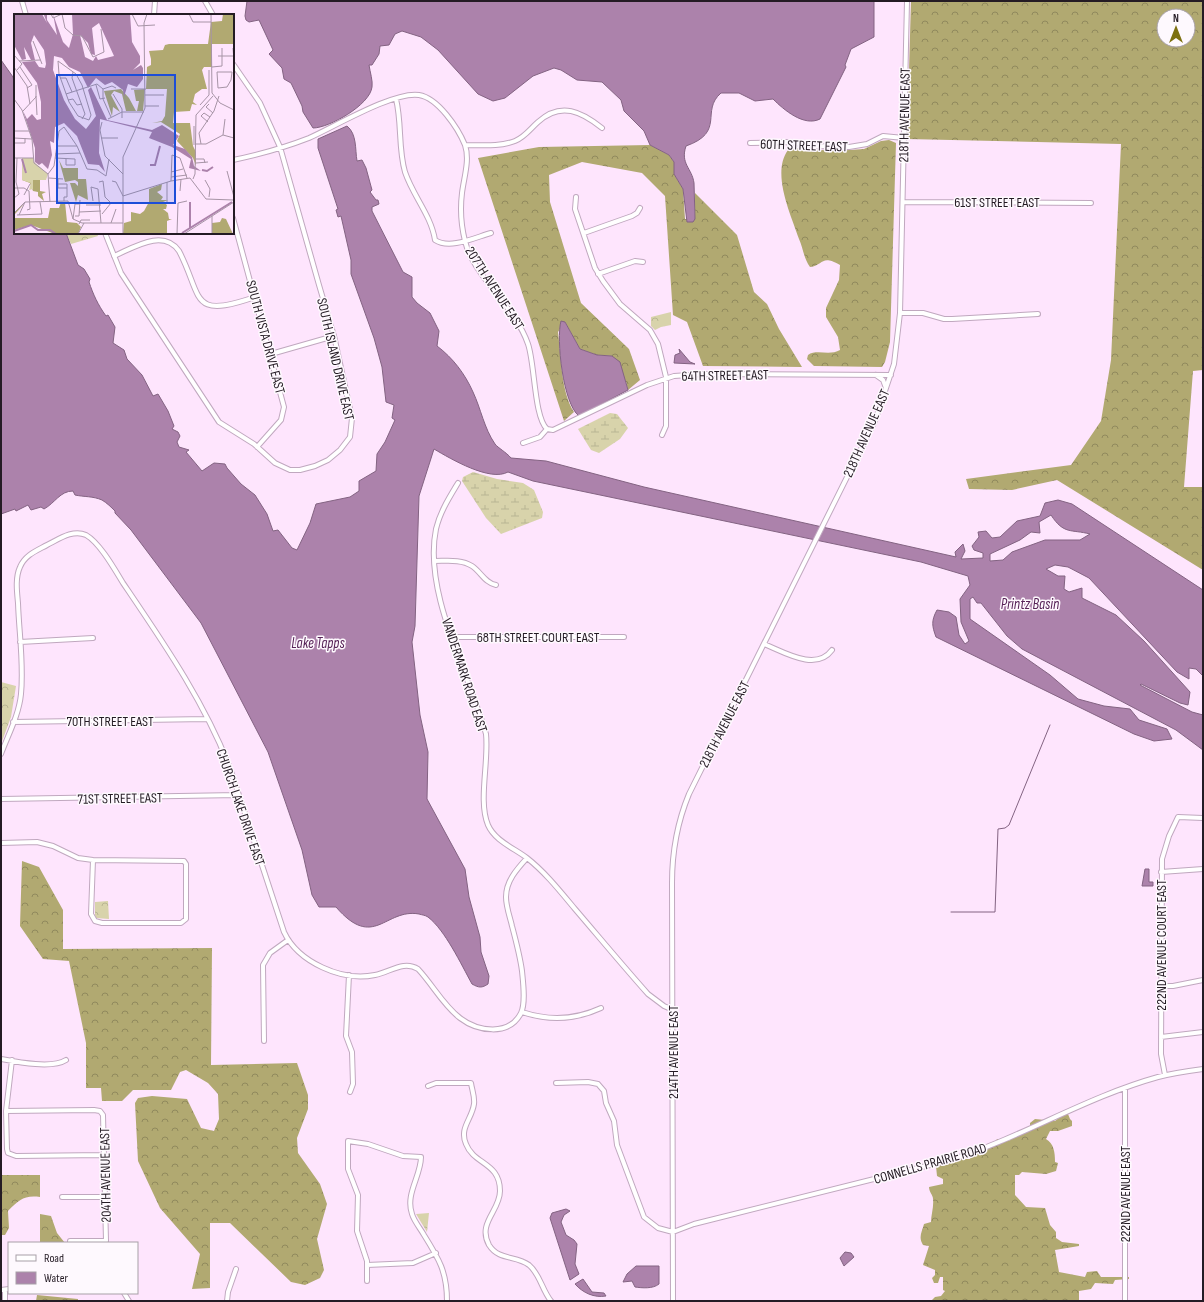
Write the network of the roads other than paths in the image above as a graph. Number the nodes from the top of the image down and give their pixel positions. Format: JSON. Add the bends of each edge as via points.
{"nodes":[{"id":1,"x":22,"y":1,"type":"edge"},
{"id":2,"x":155,"y":1,"type":"edge"},
{"id":3,"x":205,"y":1,"type":"edge"},
{"id":4,"x":907,"y":1,"type":"edge"},
{"id":5,"x":26,"y":14,"type":"edge"},
{"id":6,"x":154,"y":14,"type":"edge"},
{"id":7,"x":212,"y":14,"type":"edge"},
{"id":8,"x":234,"y":65,"type":"edge"},
{"id":9,"x":396,"y":99,"type":"junction"},
{"id":10,"x":602,"y":128,"type":"dead end"},
{"id":11,"x":904,"y":138,"type":"junction"},
{"id":12,"x":750,"y":143,"type":"dead end"},
{"id":13,"x":465,"y":145,"type":"junction"},
{"id":14,"x":280,"y":147,"type":"junction"},
{"id":15,"x":234,"y":160,"type":"edge"},
{"id":16,"x":576,"y":198,"type":"dead end"},
{"id":17,"x":903,"y":202,"type":"junction"},
{"id":18,"x":1091,"y":202,"type":"dead end"},
{"id":19,"x":640,"y":208,"type":"dead end"},
{"id":20,"x":234,"y":222,"type":"edge"},
{"id":21,"x":491,"y":232,"type":"dead end"},
{"id":22,"x":584,"y":233,"type":"junction"},
{"id":23,"x":105,"y":234,"type":"edge"},
{"id":24,"x":465,"y":241,"type":"junction"},
{"id":25,"x":114,"y":256,"type":"junction"},
{"id":26,"x":643,"y":262,"type":"dead end"},
{"id":27,"x":598,"y":274,"type":"junction"},
{"id":28,"x":255,"y":296,"type":"junction"},
{"id":29,"x":900,"y":313,"type":"junction"},
{"id":30,"x":1038,"y":314,"type":"dead end"},
{"id":31,"x":334,"y":336,"type":"junction"},
{"id":32,"x":271,"y":354,"type":"junction"},
{"id":33,"x":873,"y":374,"type":"junction"},
{"id":34,"x":891,"y":375,"type":"junction"},
{"id":35,"x":666,"y":377,"type":"junction"},
{"id":36,"x":886,"y":388,"type":"junction"},
{"id":37,"x":546,"y":429,"type":"junction"},
{"id":38,"x":662,"y":435,"type":"dead end"},
{"id":39,"x":523,"y":443,"type":"dead end"},
{"id":40,"x":257,"y":447,"type":"junction"},
{"id":41,"x":458,"y":483,"type":"dead end"},
{"id":42,"x":435,"y":561,"type":"junction"},
{"id":43,"x":496,"y":585,"type":"dead end"},
{"id":44,"x":452,"y":637,"type":"junction"},
{"id":45,"x":624,"y":637,"type":"dead end"},
{"id":46,"x":93,"y":638,"type":"dead end"},
{"id":47,"x":20,"y":642,"type":"junction"},
{"id":48,"x":764,"y":644,"type":"junction"},
{"id":49,"x":832,"y":650,"type":"dead end"},
{"id":50,"x":207,"y":719,"type":"junction"},
{"id":51,"x":14,"y":722,"type":"junction"},
{"id":52,"x":1,"y":754,"type":"edge"},
{"id":53,"x":238,"y":795,"type":"junction"},
{"id":54,"x":1,"y":799,"type":"edge"},
{"id":55,"x":685,"y":804,"type":"joint"},
{"id":56,"x":1203,"y":818,"type":"edge"},
{"id":57,"x":1,"y":844,"type":"edge"},
{"id":58,"x":527,"y":858,"type":"junction"},
{"id":59,"x":93,"y":860,"type":"junction"},
{"id":60,"x":1203,"y":869,"type":"edge"},
{"id":61,"x":1161,"y":872,"type":"junction"},
{"id":62,"x":288,"y":940,"type":"junction"},
{"id":63,"x":349,"y":975,"type":"junction"},
{"id":64,"x":1203,"y":980,"type":"edge"},
{"id":65,"x":1161,"y":986,"type":"junction"},
{"id":66,"x":601,"y":1008,"type":"dead end"},
{"id":67,"x":672,"y":1010,"type":"junction"},
{"id":68,"x":522,"y":1012,"type":"junction"},
{"id":69,"x":1203,"y":1032,"type":"edge"},
{"id":70,"x":1161,"y":1037,"type":"junction"},
{"id":71,"x":264,"y":1041,"type":"dead end"},
{"id":72,"x":1,"y":1059,"type":"edge"},
{"id":73,"x":12,"y":1060,"type":"junction"},
{"id":74,"x":66,"y":1060,"type":"dead end"},
{"id":75,"x":1203,"y":1069,"type":"edge"},
{"id":76,"x":1165,"y":1075,"type":"junction"},
{"id":77,"x":556,"y":1083,"type":"dead end"},
{"id":78,"x":428,"y":1086,"type":"dead end"},
{"id":79,"x":1125,"y":1088,"type":"junction"},
{"id":80,"x":350,"y":1092,"type":"dead end"},
{"id":81,"x":6,"y":1111,"type":"junction"},
{"id":82,"x":104,"y":1155,"type":"junction"},
{"id":83,"x":62,"y":1197,"type":"dead end"},
{"id":84,"x":106,"y":1197,"type":"junction"},
{"id":85,"x":673,"y":1232,"type":"junction"},
{"id":86,"x":70,"y":1242,"type":"edge"},
{"id":87,"x":436,"y":1253,"type":"junction"},
{"id":88,"x":367,"y":1265,"type":"junction"},
{"id":89,"x":236,"y":1269,"type":"dead end"},
{"id":90,"x":367,"y":1281,"type":"dead end"},
{"id":91,"x":5,"y":1289,"type":"edge"},
{"id":92,"x":1125,"y":1300,"type":"edge"},
{"id":93,"x":5,"y":1301,"type":"edge"},
{"id":94,"x":227,"y":1301,"type":"edge"},
{"id":95,"x":447,"y":1301,"type":"edge"},
{"id":96,"x":551,"y":1301,"type":"edge"},
{"id":97,"x":673,"y":1301,"type":"edge"}],
"edges":[{"from":1,"to":5,"type":"street"},
{"from":2,"to":6,"type":"street"},
{"from":3,"to":7,"type":"street"},
{"from":4,"to":11,"type":"street","name":"218TH AVENUE EAST"},
{"from":8,"to":14,"type":"street","name":"SOUTH ISLAND DRIVE EAST","via":[[260,103]]},
{"from":9,"to":13,"type":"street","via":[[416,94],[428,98],[452,122]]},
{"from":9,"to":14,"type":"street","via":[[308,138]]},
{"from":9,"to":24,"type":"street","via":[[400,116],[402,159],[406,173],[431,223],[435,240],[450,243]]},
{"from":10,"to":13,"type":"street","via":[[579,113],[562,111],[546,116],[521,138],[512,142]]},
{"from":11,"to":12,"type":"street","name":"60TH STREET EAST","via":[[882,136],[867,144],[849,147],[789,142]]},
{"from":11,"to":17,"type":"street","name":"218TH AVENUE EAST"},
{"from":13,"to":24,"type":"street","name":"207TH AVENUE EAST","via":[[467,157],[461,207]]},
{"from":14,"to":15,"type":"street"},
{"from":14,"to":31,"type":"street","name":"SOUTH ISLAND DRIVE EAST"},
{"from":16,"to":22,"type":"street","via":[[575,209]]},
{"from":17,"to":18,"type":"street","name":"61ST STREET EAST"},
{"from":17,"to":29,"type":"street","name":"218TH AVENUE EAST"},
{"from":19,"to":22,"type":"street","via":[[632,216]]},
{"from":20,"to":28,"type":"street","name":"SOUTH VISTA DRIVE EAST"},
{"from":21,"to":24,"type":"street"},
{"from":22,"to":27,"type":"street"},
{"from":23,"to":25,"type":"street","name":"SOUTH ISLAND DRIVE EAST"},
{"from":24,"to":37,"type":"street","name":"207TH AVENUE EAST","via":[[478,268],[523,332],[530,350],[538,403]]},
{"from":25,"to":28,"type":"street","via":[[164,239],[179,250],[196,294],[203,302],[213,306],[224,305]]},
{"from":25,"to":40,"type":"street","name":"SOUTH ISLAND DRIVE EAST","via":[[132,290],[216,419]]},
{"from":26,"to":27,"type":"street","via":[[635,261]]},
{"from":27,"to":35,"type":"street","via":[[613,297],[655,337]]},
{"from":28,"to":32,"type":"street","name":"SOUTH VISTA DRIVE EAST"},
{"from":29,"to":30,"type":"street","via":[[923,313],[944,319]]},
{"from":29,"to":34,"type":"street","name":"218TH AVENUE EAST"},
{"from":31,"to":32,"type":"street"},
{"from":31,"to":40,"type":"street","name":"SOUTH ISLAND DRIVE EAST","via":[[350,408],[352,426],[349,439],[328,460],[300,470],[290,470],[279,465]]},
{"from":32,"to":40,"type":"street","name":"SOUTH VISTA DRIVE EAST","via":[[284,402],[284,412],[277,427]]},
{"from":33,"to":34,"type":"street","name":"64TH STREET EAST"},
{"from":33,"to":35,"type":"street","name":"64TH STREET EAST","via":[[703,374]]},
{"from":33,"to":36,"type":"street","via":[[883,380]]},
{"from":34,"to":36,"type":"street","name":"218TH AVENUE EAST"},
{"from":35,"to":37,"type":"street","name":"64TH STREET EAST","via":[[557,429]]},
{"from":35,"to":38,"type":"street","via":[[666,426]]},
{"from":36,"to":48,"type":"street","name":"218TH AVENUE EAST","via":[[875,421]]},
{"from":37,"to":39,"type":"street","name":"64TH STREET EAST","via":[[540,437]]},
{"from":41,"to":42,"type":"street","name":"VANDERMARK ROAD EAST","via":[[443,510],[437,528]]},
{"from":42,"to":43,"type":"street","via":[[466,563]]},
{"from":42,"to":44,"type":"street","name":"VANDERMARK ROAD EAST","via":[[440,598]]},
{"from":44,"to":45,"type":"street","name":"68TH STREET COURT EAST"},
{"from":44,"to":58,"type":"street","name":"VANDERMARK ROAD EAST","via":[[486,734],[486,820],[496,836]]},
{"from":46,"to":47,"type":"street"},
{"from":47,"to":50,"type":"street","name":"CHURCH LAKE DRIVE EAST","via":[[18,575],[22,562],[29,555],[63,537],[75,533],[84,534],[91,539],[129,591],[174,661]]},
{"from":47,"to":51,"type":"street","name":"CHURCH LAKE DRIVE EAST","via":[[21,695]]},
{"from":48,"to":49,"type":"street","via":[[808,660],[828,656]]},
{"from":48,"to":55,"type":"street","name":"218TH AVENUE EAST"},
{"from":50,"to":51,"type":"street","name":"70TH STREET EAST"},
{"from":50,"to":53,"type":"street","name":"CHURCH LAKE DRIVE EAST","via":[[226,759]]},
{"from":51,"to":52,"type":"street","name":"CHURCH LAKE DRIVE EAST"},
{"from":53,"to":54,"type":"street","name":"71ST STREET EAST"},
{"from":53,"to":62,"type":"street","name":"CHURCH LAKE DRIVE EAST"},
{"from":55,"to":67,"type":"street","name":"214TH AVENUE EAST","via":[[673,854]]},
{"from":56,"to":61,"type":"street","name":"222ND AVENUE COURT EAST","via":[[1178,817],[1165,848]]},
{"from":57,"to":59,"type":"street","via":[[37,842],[53,846],[78,858]]},
{"from":58,"to":67,"type":"street","name":"VANDERMARK ROAD EAST","via":[[557,888],[648,994]]},
{"from":58,"to":68,"type":"street","via":[[510,879],[506,897],[522,969]]},
{"from":59,"to":59,"type":"street","via":[[184,861],[187,914],[184,921],[94,921]]},
{"from":60,"to":61,"type":"street"},
{"from":61,"to":65,"type":"street","name":"222ND AVENUE COURT EAST"},
{"from":62,"to":63,"type":"street","name":"CHURCH LAKE DRIVE EAST","via":[[295,949],[313,962]]},
{"from":62,"to":71,"type":"street","via":[[270,953],[263,965]]},
{"from":63,"to":68,"type":"street","name":"CHURCH LAKE DRIVE EAST","via":[[370,976],[401,966],[413,966],[458,1016],[469,1024],[486,1030],[509,1026]]},
{"from":63,"to":80,"type":"street","via":[[346,1036],[352,1052],[353,1084]]},
{"from":64,"to":65,"type":"street"},
{"from":65,"to":70,"type":"street","name":"222ND AVENUE COURT EAST"},
{"from":66,"to":68,"type":"street","via":[[591,1013],[565,1018],[542,1017]]},
{"from":67,"to":85,"type":"street","name":"214TH AVENUE EAST"},
{"from":69,"to":70,"type":"street","via":[[1178,1037]]},
{"from":70,"to":76,"type":"street","name":"222ND AVENUE COURT EAST"},
{"from":72,"to":73,"type":"street"},
{"from":73,"to":74,"type":"street","via":[[58,1063]]},
{"from":73,"to":81,"type":"street"},
{"from":75,"to":76,"type":"street","name":"CONNELLS PRAIRIE ROAD"},
{"from":76,"to":79,"type":"street","name":"CONNELLS PRAIRIE ROAD"},
{"from":77,"to":85,"type":"street","via":[[593,1082],[602,1088],[614,1121],[617,1145],[640,1210],[649,1222],[658,1228]]},
{"from":78,"to":96,"type":"street","via":[[436,1083],[471,1083],[474,1104],[464,1128],[464,1140],[471,1153],[492,1169],[500,1185],[498,1201],[486,1224],[486,1238],[498,1254],[530,1266]]},
{"from":79,"to":85,"type":"street","name":"CONNELLS PRAIRIE ROAD","via":[[964,1156],[691,1225]]},
{"from":79,"to":92,"type":"street","name":"222ND AVENUE EAST"},
{"from":81,"to":82,"type":"street","via":[[7,1149],[11,1155]]},
{"from":81,"to":82,"type":"street","name":"204TH AVENUE EAST","via":[[100,1112],[104,1118]]},
{"from":82,"to":84,"type":"street","name":"204TH AVENUE EAST"},
{"from":83,"to":84,"type":"street"},
{"from":84,"to":86,"type":"street","name":"204TH AVENUE EAST","via":[[106,1241]]},
{"from":85,"to":97,"type":"street","name":"214TH AVENUE EAST"},
{"from":87,"to":88,"type":"street","via":[[413,1263]]},
{"from":87,"to":88,"type":"street","via":[[414,1219],[410,1208],[410,1195],[420,1170],[421,1157],[403,1156],[364,1143],[348,1141],[348,1169],[358,1202],[357,1231]]},
{"from":87,"to":95,"type":"street","via":[[445,1274]]},
{"from":88,"to":90,"type":"street"},
{"from":89,"to":94,"type":"street"},
{"from":91,"to":93,"type":"street"}]}
